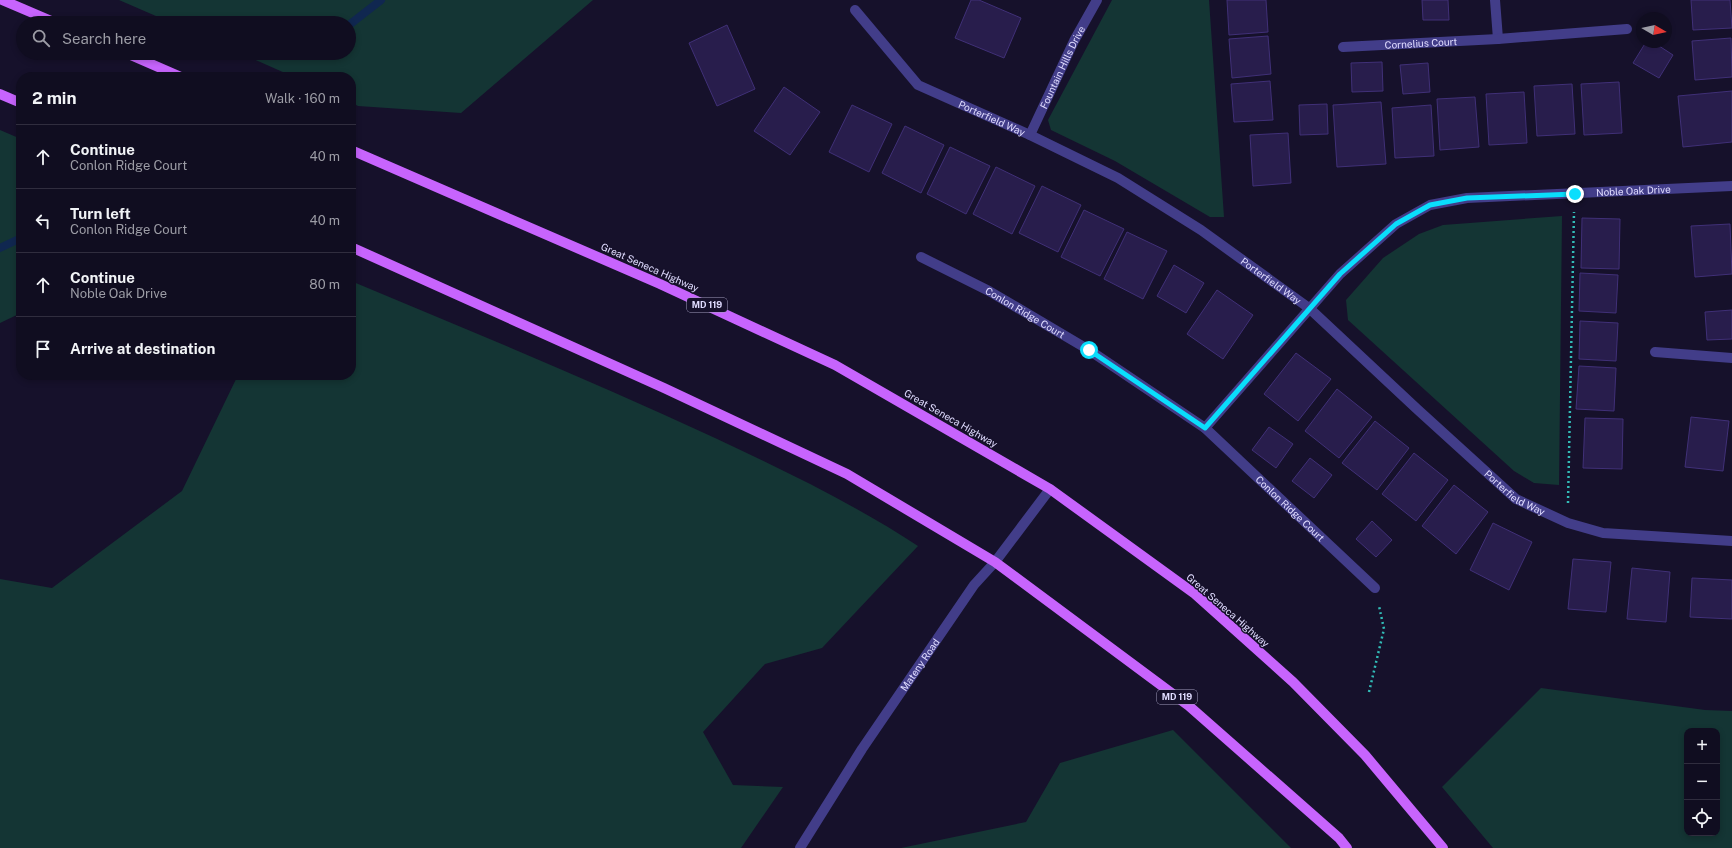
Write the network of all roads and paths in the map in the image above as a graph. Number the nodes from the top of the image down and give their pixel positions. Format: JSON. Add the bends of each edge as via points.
{"nodes":[{"id":1,"x":2,"y":0,"type":"edge"},
{"id":2,"x":1097,"y":0,"type":"edge"},
{"id":3,"x":1495,"y":0,"type":"edge"},
{"id":4,"x":855,"y":10,"type":"dead end"},
{"id":5,"x":40,"y":16,"type":"edge"},
{"id":6,"x":1627,"y":29,"type":"dead end"},
{"id":7,"x":1498,"y":39,"type":"junction"},
{"id":8,"x":1343,"y":47,"type":"dead end"},
{"id":9,"x":142,"y":60,"type":"edge"},
{"id":10,"x":170,"y":72,"type":"edge"},
{"id":11,"x":0,"y":94,"type":"edge"},
{"id":12,"x":16,"y":102,"type":"edge"},
{"id":13,"x":1030,"y":135,"type":"junction"},
{"id":14,"x":356,"y":152,"type":"edge"},
{"id":15,"x":1732,"y":186,"type":"edge"},
{"id":16,"x":1575,"y":194,"type":"junction"},
{"id":17,"x":356,"y":249,"type":"edge"},
{"id":18,"x":921,"y":257,"type":"dead end"},
{"id":19,"x":1309,"y":308,"type":"junction"},
{"id":20,"x":1655,"y":352,"type":"dead end"},
{"id":21,"x":1732,"y":358,"type":"edge"},
{"id":22,"x":1205,"y":428,"type":"junction"},
{"id":23,"x":1050,"y":488,"type":"junction"},
{"id":24,"x":1568,"y":523,"type":"junction"},
{"id":25,"x":1732,"y":541,"type":"edge"},
{"id":26,"x":995,"y":562,"type":"junction"},
{"id":27,"x":1375,"y":588,"type":"joint"},
{"id":28,"x":1369,"y":692,"type":"dead end"},
{"id":29,"x":800,"y":848,"type":"edge"},
{"id":30,"x":1347,"y":848,"type":"edge"},
{"id":31,"x":1444,"y":848,"type":"edge"}],
"edges":[{"from":1,"to":5,"type":"main road"},
{"from":2,"to":13,"type":"street","name":"Fountain Hills Drive","via":[[1074,41]]},
{"from":3,"to":7,"type":"street"},
{"from":4,"to":13,"type":"street","name":"Porterfield Way","via":[[918,85]]},
{"from":6,"to":7,"type":"street","name":"Cornelius Court"},
{"from":7,"to":8,"type":"street","name":"Cornelius Court"},
{"from":9,"to":10,"type":"main road"},
{"from":11,"to":12,"type":"main road"},
{"from":13,"to":19,"type":"street","name":"Porterfield Way","via":[[1118,178],[1201,230]]},
{"from":14,"to":23,"type":"main road","name":"Great Seneca Highway","number":"MD 119","via":[[653,280],[834,364]]},
{"from":15,"to":16,"type":"street","name":"Noble Oak Drive"},
{"from":16,"to":19,"type":"street","name":"Noble Oak Drive","via":[[1467,198],[1430,205],[1396,224],[1340,274]]},
{"from":16,"to":24,"type":"path"},
{"from":17,"to":26,"type":"main road","number":"MD 119","via":[[649,381],[847,474]]},
{"from":18,"to":22,"type":"street","name":"Conlon Ridge Court","via":[[989,291],[1089,350]]},
{"from":19,"to":22,"type":"street"},
{"from":19,"to":24,"type":"street","name":"Porterfield Way","via":[[1516,499]]},
{"from":20,"to":21,"type":"street"},
{"from":22,"to":27,"type":"street","name":"Conlon Ridge Court"},
{"from":23,"to":26,"type":"street","name":"Mateny Road"},
{"from":23,"to":31,"type":"main road","name":"Great Seneca Highway","number":"MD 119","via":[[1195,594],[1293,682],[1365,755]]},
{"from":24,"to":25,"type":"street","name":"Porterfield Way","via":[[1603,534]]},
{"from":26,"to":29,"type":"street","name":"Mateny Road","via":[[974,585],[862,749]]},
{"from":26,"to":30,"type":"main road","number":"MD 119","via":[[1189,706],[1339,838]]},
{"from":27,"to":28,"type":"path","via":[[1384,629]]}]}
